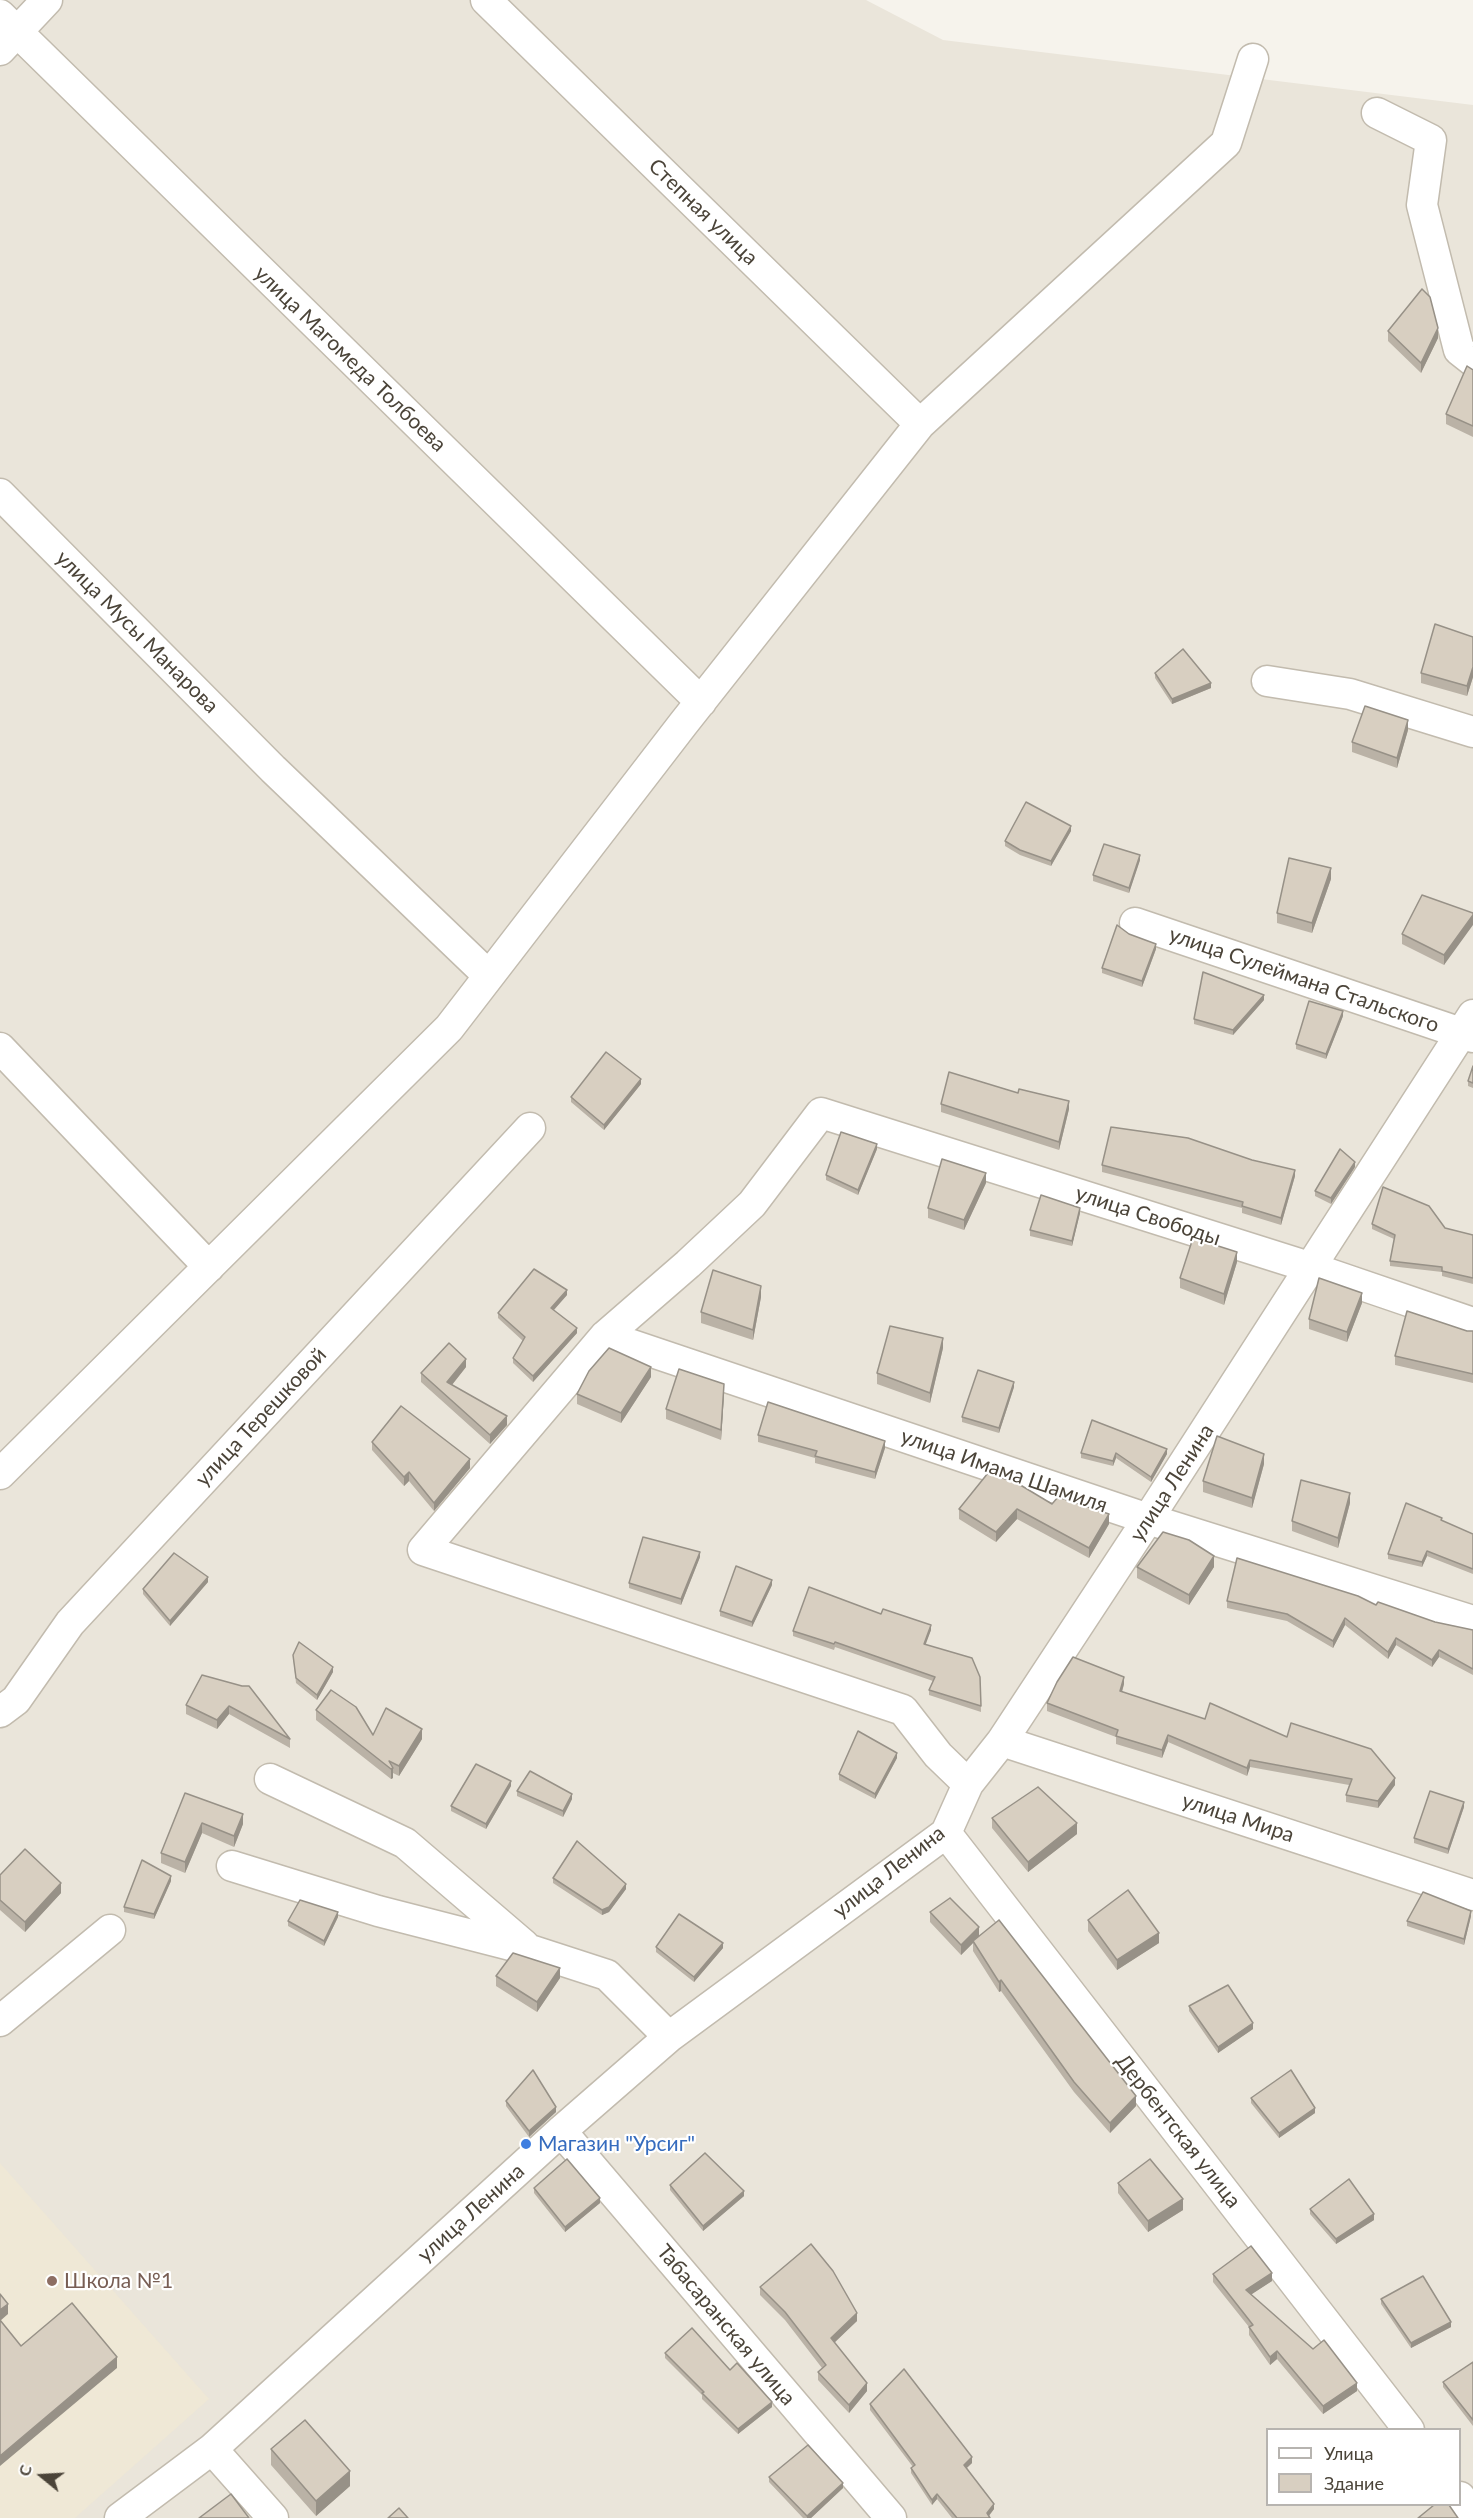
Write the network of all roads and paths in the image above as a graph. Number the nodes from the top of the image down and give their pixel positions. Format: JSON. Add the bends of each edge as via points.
{"nodes":[{"id":1,"x":47,"y":0,"type":"edge"},
{"id":2,"x":486,"y":0,"type":"edge"},
{"id":3,"x":6,"y":33,"type":"edge"},
{"id":4,"x":1253,"y":59,"type":"dead end"},
{"id":5,"x":1377,"y":113,"type":"dead end"},
{"id":6,"x":1473,"y":361,"type":"edge"},
{"id":7,"x":920,"y":424,"type":"junction"},
{"id":8,"x":0,"y":494,"type":"edge"},
{"id":9,"x":1267,"y":681,"type":"dead end"},
{"id":10,"x":701,"y":702,"type":"junction"},
{"id":11,"x":1473,"y":732,"type":"edge"},
{"id":12,"x":1135,"y":923,"type":"dead end"},
{"id":13,"x":489,"y":976,"type":"junction"},
{"id":14,"x":1469,"y":1029,"type":"edge"},
{"id":15,"x":0,"y":1048,"type":"edge"},
{"id":16,"x":530,"y":1128,"type":"dead end"},
{"id":17,"x":208,"y":1267,"type":"junction"},
{"id":18,"x":1309,"y":1267,"type":"junction"},
{"id":19,"x":1473,"y":1323,"type":"edge"},
{"id":20,"x":605,"y":1336,"type":"junction"},
{"id":21,"x":0,"y":1474,"type":"edge"},
{"id":22,"x":1148,"y":1519,"type":"junction"},
{"id":23,"x":1473,"y":1621,"type":"edge"},
{"id":24,"x":0,"y":1712,"type":"edge"},
{"id":25,"x":1002,"y":1741,"type":"junction"},
{"id":26,"x":270,"y":1779,"type":"dead end"},
{"id":27,"x":968,"y":1784,"type":"junction"},
{"id":28,"x":946,"y":1833,"type":"junction"},
{"id":29,"x":232,"y":1866,"type":"dead end"},
{"id":30,"x":1473,"y":1895,"type":"edge"},
{"id":31,"x":110,"y":1930,"type":"dead end"},
{"id":32,"x":530,"y":1950,"type":"junction"},
{"id":33,"x":0,"y":2020,"type":"edge"},
{"id":34,"x":669,"y":2037,"type":"junction"},
{"id":35,"x":561,"y":2131,"type":"junction"},
{"id":36,"x":1408,"y":2428,"type":"edge"},
{"id":37,"x":212,"y":2449,"type":"junction"},
{"id":38,"x":1461,"y":2498,"type":"edge"},
{"id":39,"x":1473,"y":2516,"type":"edge"},
{"id":40,"x":120,"y":2518,"type":"edge"},
{"id":41,"x":273,"y":2518,"type":"edge"},
{"id":42,"x":891,"y":2518,"type":"edge"}],
"edges":[{"from":1,"to":3,"type":"street"},
{"from":2,"to":7,"type":"street","name":"Степная улица"},
{"from":3,"to":10,"type":"street","name":"улица Магомеда Толбоева"},
{"from":4,"to":7,"type":"street","via":[[1226,143]]},
{"from":5,"to":6,"type":"street","via":[[1431,140],[1422,205],[1459,350]]},
{"from":7,"to":10,"type":"street"},
{"from":8,"to":13,"type":"street","name":"улица Мусы Манарова","via":[[273,769]]},
{"from":9,"to":11,"type":"street","via":[[1350,694]]},
{"from":10,"to":13,"type":"street"},
{"from":12,"to":14,"type":"street","name":"улица Сулеймана Стальского"},
{"from":13,"to":17,"type":"street","via":[[449,1028]]},
{"from":14,"to":18,"type":"street","name":"улица Ленина"},
{"from":15,"to":17,"type":"street"},
{"from":16,"to":24,"type":"street","name":"улица Терешковой","via":[[70,1623],[16,1700]]},
{"from":17,"to":21,"type":"street"},
{"from":18,"to":19,"type":"street","name":"улица Свободы"},
{"from":18,"to":20,"type":"street","name":"улица Свободы","via":[[821,1113],[752,1204]]},
{"from":18,"to":22,"type":"street","name":"улица Ленина"},
{"from":20,"to":22,"type":"street","name":"улица Имама Шамиля"},
{"from":20,"to":27,"type":"street","via":[[423,1550],[903,1710],[938,1755]]},
{"from":22,"to":23,"type":"street","name":"улица Имама Шамиля"},
{"from":22,"to":25,"type":"street","name":"улица Ленина"},
{"from":25,"to":27,"type":"street","name":"улица Ленина"},
{"from":25,"to":30,"type":"street","name":"улица Мира"},
{"from":26,"to":32,"type":"street","via":[[405,1843]]},
{"from":27,"to":28,"type":"street","name":"улица Ленина"},
{"from":28,"to":34,"type":"street","name":"улица Ленина"},
{"from":28,"to":36,"type":"street","name":"Дербентская улица"},
{"from":29,"to":32,"type":"street","via":[[378,1911]]},
{"from":31,"to":33,"type":"street"},
{"from":32,"to":34,"type":"street","via":[[607,1975]]},
{"from":34,"to":35,"type":"street","name":"улица Ленина"},
{"from":35,"to":37,"type":"street","name":"улица Ленина"},
{"from":35,"to":42,"type":"street","name":"Табасаранская улица"},
{"from":37,"to":40,"type":"street","name":"улица Ленина"},
{"from":37,"to":41,"type":"street"},
{"from":38,"to":39,"type":"street"}]}
